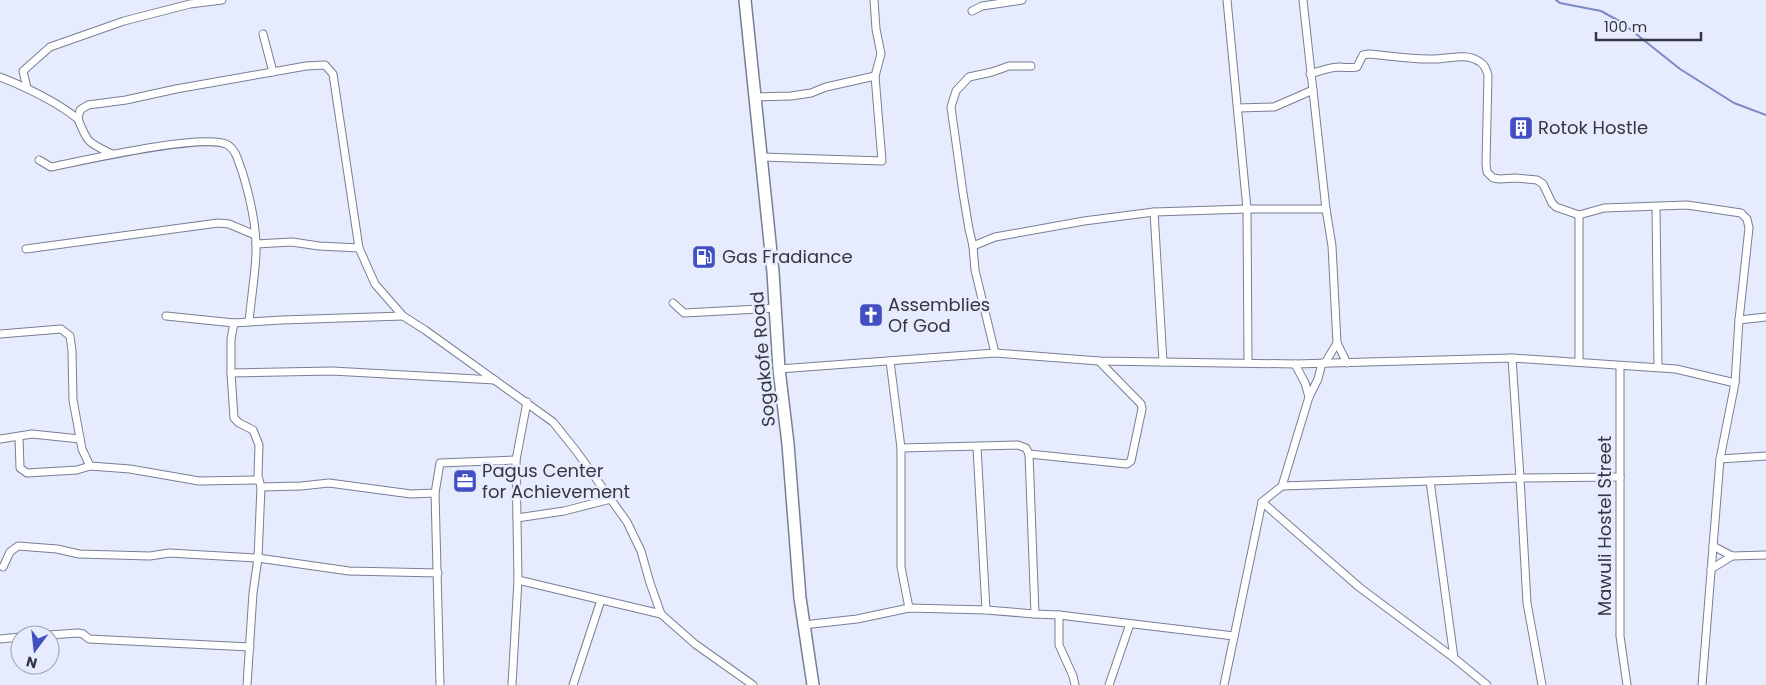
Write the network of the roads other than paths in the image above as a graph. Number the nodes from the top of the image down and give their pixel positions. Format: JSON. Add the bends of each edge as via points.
{"nodes":[{"id":1,"x":222,"y":0,"type":"edge"},
{"id":2,"x":745,"y":0,"type":"edge"},
{"id":3,"x":874,"y":0,"type":"edge"},
{"id":4,"x":1022,"y":0,"type":"edge"},
{"id":5,"x":1227,"y":0,"type":"edge"},
{"id":6,"x":1303,"y":0,"type":"edge"},
{"id":7,"x":190,"y":2,"type":"edge"},
{"id":8,"x":972,"y":12,"type":"dead end"},
{"id":9,"x":263,"y":34,"type":"dead end"},
{"id":10,"x":1031,"y":66,"type":"dead end"},
{"id":11,"x":273,"y":72,"type":"junction"},
{"id":12,"x":1310,"y":74,"type":"junction"},
{"id":13,"x":875,"y":76,"type":"junction"},
{"id":14,"x":0,"y":77,"type":"edge"},
{"id":15,"x":27,"y":88,"type":"junction"},
{"id":16,"x":1313,"y":90,"type":"junction"},
{"id":17,"x":755,"y":97,"type":"junction"},
{"id":18,"x":1238,"y":108,"type":"junction"},
{"id":19,"x":78,"y":119,"type":"junction"},
{"id":20,"x":112,"y":154,"type":"junction"},
{"id":21,"x":761,"y":158,"type":"junction"},
{"id":22,"x":39,"y":160,"type":"dead end"},
{"id":23,"x":1656,"y":207,"type":"junction"},
{"id":24,"x":1247,"y":208,"type":"junction"},
{"id":25,"x":1326,"y":209,"type":"junction"},
{"id":26,"x":1154,"y":212,"type":"junction"},
{"id":27,"x":1579,"y":215,"type":"junction"},
{"id":28,"x":255,"y":235,"type":"junction"},
{"id":29,"x":256,"y":244,"type":"junction"},
{"id":30,"x":973,"y":246,"type":"junction"},
{"id":31,"x":359,"y":248,"type":"junction"},
{"id":32,"x":26,"y":249,"type":"dead end"},
{"id":33,"x":673,"y":303,"type":"dead end"},
{"id":34,"x":776,"y":308,"type":"junction"},
{"id":35,"x":166,"y":316,"type":"dead end"},
{"id":36,"x":402,"y":316,"type":"junction"},
{"id":37,"x":1766,"y":317,"type":"edge"},
{"id":38,"x":1739,"y":320,"type":"junction"},
{"id":39,"x":249,"y":322,"type":"junction"},
{"id":40,"x":234,"y":323,"type":"junction"},
{"id":41,"x":0,"y":334,"type":"edge"},
{"id":42,"x":1337,"y":343,"type":"junction"},
{"id":43,"x":994,"y":353,"type":"junction"},
{"id":44,"x":1512,"y":358,"type":"junction"},
{"id":45,"x":890,"y":361,"type":"junction"},
{"id":46,"x":1099,"y":361,"type":"junction"},
{"id":47,"x":1163,"y":362,"type":"junction"},
{"id":48,"x":1579,"y":362,"type":"junction"},
{"id":49,"x":1248,"y":363,"type":"junction"},
{"id":50,"x":1324,"y":363,"type":"junction"},
{"id":51,"x":1347,"y":363,"type":"junction"},
{"id":52,"x":1295,"y":364,"type":"junction"},
{"id":53,"x":1620,"y":366,"type":"junction"},
{"id":54,"x":1658,"y":367,"type":"junction"},
{"id":55,"x":779,"y":369,"type":"junction"},
{"id":56,"x":231,"y":373,"type":"junction"},
{"id":57,"x":495,"y":380,"type":"junction"},
{"id":58,"x":1735,"y":383,"type":"junction"},
{"id":59,"x":1309,"y":397,"type":"junction"},
{"id":60,"x":527,"y":402,"type":"junction"},
{"id":61,"x":20,"y":437,"type":"junction"},
{"id":62,"x":0,"y":439,"type":"edge"},
{"id":63,"x":80,"y":439,"type":"junction"},
{"id":64,"x":901,"y":448,"type":"junction"},
{"id":65,"x":977,"y":448,"type":"junction"},
{"id":66,"x":1030,"y":454,"type":"junction"},
{"id":67,"x":1766,"y":456,"type":"edge"},
{"id":68,"x":1720,"y":459,"type":"junction"},
{"id":69,"x":516,"y":460,"type":"junction"},
{"id":70,"x":90,"y":466,"type":"junction"},
{"id":71,"x":1620,"y":477,"type":"junction"},
{"id":72,"x":1520,"y":478,"type":"junction"},
{"id":73,"x":1430,"y":481,"type":"junction"},
{"id":74,"x":260,"y":483,"type":"junction"},
{"id":75,"x":1282,"y":486,"type":"junction"},
{"id":76,"x":436,"y":493,"type":"junction"},
{"id":77,"x":611,"y":499,"type":"junction"},
{"id":78,"x":1262,"y":502,"type":"junction"},
{"id":79,"x":517,"y":518,"type":"junction"},
{"id":80,"x":1713,"y":546,"type":"junction"},
{"id":81,"x":1766,"y":555,"type":"edge"},
{"id":82,"x":1732,"y":556,"type":"junction"},
{"id":83,"x":258,"y":558,"type":"junction"},
{"id":84,"x":3,"y":567,"type":"dead end"},
{"id":85,"x":1712,"y":569,"type":"junction"},
{"id":86,"x":438,"y":573,"type":"junction"},
{"id":87,"x":518,"y":580,"type":"junction"},
{"id":88,"x":601,"y":600,"type":"junction"},
{"id":89,"x":909,"y":608,"type":"junction"},
{"id":90,"x":986,"y":610,"type":"junction"},
{"id":91,"x":661,"y":614,"type":"junction"},
{"id":92,"x":1035,"y":614,"type":"junction"},
{"id":93,"x":1059,"y":616,"type":"junction"},
{"id":94,"x":1130,"y":624,"type":"junction"},
{"id":95,"x":804,"y":625,"type":"junction"},
{"id":96,"x":60,"y":634,"type":"edge"},
{"id":97,"x":1234,"y":636,"type":"junction"},
{"id":98,"x":250,"y":647,"type":"junction"},
{"id":99,"x":1454,"y":658,"type":"junction"},
{"id":100,"x":247,"y":685,"type":"edge"},
{"id":101,"x":440,"y":685,"type":"edge"},
{"id":102,"x":512,"y":685,"type":"edge"},
{"id":103,"x":573,"y":685,"type":"edge"},
{"id":104,"x":753,"y":685,"type":"edge"},
{"id":105,"x":812,"y":685,"type":"edge"},
{"id":106,"x":1075,"y":685,"type":"edge"},
{"id":107,"x":1108,"y":685,"type":"edge"},
{"id":108,"x":1224,"y":685,"type":"edge"},
{"id":109,"x":1487,"y":685,"type":"edge"},
{"id":110,"x":1542,"y":685,"type":"edge"},
{"id":111,"x":1627,"y":685,"type":"edge"},
{"id":112,"x":1702,"y":685,"type":"edge"}],
"edges":[{"from":1,"to":7,"type":"street"},
{"from":2,"to":17,"type":"main road","name":"Sogakofe Road"},
{"from":3,"to":13,"type":"street","via":[[880,54]]},
{"from":4,"to":8,"type":"street","via":[[982,6]]},
{"from":5,"to":18,"type":"street"},
{"from":6,"to":12,"type":"street"},
{"from":7,"to":15,"type":"street","via":[[50,47],[23,71]]},
{"from":9,"to":11,"type":"street"},
{"from":10,"to":30,"type":"street","via":[[1009,66],[969,77],[956,91],[952,102],[957,159]]},
{"from":11,"to":19,"type":"street","via":[[88,105],[80,110]]},
{"from":11,"to":31,"type":"street","via":[[325,65],[333,74]]},
{"from":12,"to":16,"type":"street"},
{"from":12,"to":27,"type":"street","via":[[1328,68],[1357,67],[1363,55],[1369,54],[1436,60],[1465,57],[1480,61],[1488,75],[1487,172],[1492,178],[1537,180],[1543,184],[1556,207]]},
{"from":13,"to":17,"type":"street","via":[[811,93]]},
{"from":13,"to":21,"type":"street","via":[[882,161]]},
{"from":14,"to":15,"type":"street"},
{"from":15,"to":19,"type":"street","via":[[60,105]]},
{"from":16,"to":18,"type":"street","via":[[1274,107]]},
{"from":16,"to":25,"type":"street"},
{"from":17,"to":21,"type":"main road","name":"Sogakofe Road"},
{"from":18,"to":24,"type":"street"},
{"from":19,"to":20,"type":"street","via":[[88,142]]},
{"from":20,"to":22,"type":"street","via":[[51,167]]},
{"from":20,"to":28,"type":"street","via":[[181,143],[213,141],[227,144],[235,152],[248,191]]},
{"from":21,"to":34,"type":"main road","name":"Sogakofe Road"},
{"from":23,"to":27,"type":"street","via":[[1604,208]]},
{"from":23,"to":38,"type":"street","via":[[1687,205],[1717,208],[1741,213],[1747,219],[1749,228]]},
{"from":23,"to":54,"type":"street"},
{"from":24,"to":25,"type":"street"},
{"from":24,"to":26,"type":"street"},
{"from":24,"to":49,"type":"street"},
{"from":25,"to":42,"type":"street","via":[[1332,246]]},
{"from":26,"to":30,"type":"street","via":[[995,237]]},
{"from":26,"to":47,"type":"street"},
{"from":27,"to":48,"type":"street"},
{"from":28,"to":29,"type":"street"},
{"from":28,"to":32,"type":"street","via":[[218,223]]},
{"from":29,"to":31,"type":"street","via":[[292,242]]},
{"from":29,"to":39,"type":"street"},
{"from":30,"to":43,"type":"street"},
{"from":31,"to":36,"type":"street","via":[[375,284]]},
{"from":33,"to":34,"type":"street","via":[[684,313]]},
{"from":34,"to":55,"type":"main road","name":"Sogakofe Road"},
{"from":35,"to":40,"type":"street"},
{"from":36,"to":39,"type":"street"},
{"from":36,"to":57,"type":"street"},
{"from":37,"to":38,"type":"street"},
{"from":38,"to":58,"type":"street"},
{"from":39,"to":40,"type":"street"},
{"from":40,"to":56,"type":"street"},
{"from":41,"to":63,"type":"street","via":[[61,329],[70,336],[72,400]]},
{"from":42,"to":50,"type":"street"},
{"from":42,"to":51,"type":"street"},
{"from":43,"to":45,"type":"street"},
{"from":43,"to":46,"type":"street"},
{"from":44,"to":48,"type":"street"},
{"from":44,"to":51,"type":"street"},
{"from":44,"to":72,"type":"street"},
{"from":45,"to":55,"type":"street"},
{"from":45,"to":64,"type":"street"},
{"from":46,"to":47,"type":"street"},
{"from":46,"to":66,"type":"street","via":[[1141,404],[1132,461],[1127,464]]},
{"from":47,"to":49,"type":"street"},
{"from":48,"to":53,"type":"street"},
{"from":49,"to":52,"type":"street"},
{"from":50,"to":51,"type":"street"},
{"from":50,"to":52,"type":"street"},
{"from":50,"to":59,"type":"street"},
{"from":52,"to":59,"type":"street"},
{"from":53,"to":54,"type":"street"},
{"from":53,"to":71,"type":"street","name":"Mawuli Hostel Street"},
{"from":54,"to":58,"type":"street"},
{"from":55,"to":95,"type":"main road","name":"Sogakofe Road"},
{"from":56,"to":57,"type":"street","via":[[332,371]]},
{"from":56,"to":74,"type":"street","via":[[234,418],[253,430],[259,445]]},
{"from":57,"to":60,"type":"street"},
{"from":58,"to":68,"type":"street"},
{"from":59,"to":75,"type":"street"},
{"from":60,"to":69,"type":"street"},
{"from":60,"to":77,"type":"street","via":[[552,422]]},
{"from":61,"to":62,"type":"street"},
{"from":61,"to":63,"type":"street","via":[[32,434]]},
{"from":61,"to":70,"type":"street","via":[[20,468],[27,473],[77,470]]},
{"from":63,"to":70,"type":"street"},
{"from":64,"to":65,"type":"street"},
{"from":64,"to":89,"type":"street","via":[[901,566]]},
{"from":65,"to":66,"type":"street","via":[[1018,445]]},
{"from":65,"to":90,"type":"street"},
{"from":66,"to":92,"type":"street"},
{"from":67,"to":68,"type":"street"},
{"from":68,"to":80,"type":"street"},
{"from":69,"to":76,"type":"street","via":[[440,463]]},
{"from":69,"to":79,"type":"street"},
{"from":70,"to":74,"type":"street","via":[[199,481]]},
{"from":71,"to":72,"type":"street"},
{"from":71,"to":111,"type":"street","name":"Mawuli Hostel Street","via":[[1620,636]]},
{"from":72,"to":73,"type":"street"},
{"from":72,"to":110,"type":"street","via":[[1527,603]]},
{"from":73,"to":75,"type":"street"},
{"from":73,"to":99,"type":"street"},
{"from":74,"to":76,"type":"street","via":[[301,486],[329,483],[411,494]]},
{"from":74,"to":83,"type":"street"},
{"from":75,"to":78,"type":"street"},
{"from":76,"to":86,"type":"street"},
{"from":77,"to":79,"type":"street"},
{"from":77,"to":91,"type":"street","via":[[627,522],[640,550]]},
{"from":78,"to":97,"type":"street"},
{"from":78,"to":99,"type":"street","via":[[1360,586]]},
{"from":79,"to":87,"type":"street"},
{"from":80,"to":82,"type":"street"},
{"from":80,"to":85,"type":"street"},
{"from":81,"to":82,"type":"street"},
{"from":82,"to":85,"type":"street"},
{"from":83,"to":84,"type":"street","via":[[169,552],[150,556],[79,554],[18,546],[10,552]]},
{"from":83,"to":86,"type":"street","via":[[349,571]]},
{"from":83,"to":98,"type":"street"},
{"from":85,"to":112,"type":"street"},
{"from":86,"to":101,"type":"street"},
{"from":87,"to":88,"type":"street"},
{"from":87,"to":102,"type":"street"},
{"from":88,"to":91,"type":"street"},
{"from":88,"to":103,"type":"street"},
{"from":89,"to":90,"type":"street"},
{"from":89,"to":95,"type":"street"},
{"from":90,"to":92,"type":"street"},
{"from":91,"to":104,"type":"street","via":[[695,644]]},
{"from":92,"to":93,"type":"street"},
{"from":93,"to":94,"type":"street"},
{"from":93,"to":106,"type":"street","via":[[1060,645]]},
{"from":94,"to":97,"type":"street"},
{"from":94,"to":107,"type":"street"},
{"from":95,"to":105,"type":"main road","name":"Sogakofe Road"},
{"from":96,"to":98,"type":"street","via":[[78,633],[89,639]]},
{"from":97,"to":108,"type":"street"},
{"from":98,"to":100,"type":"street"},
{"from":99,"to":109,"type":"street"}]}
